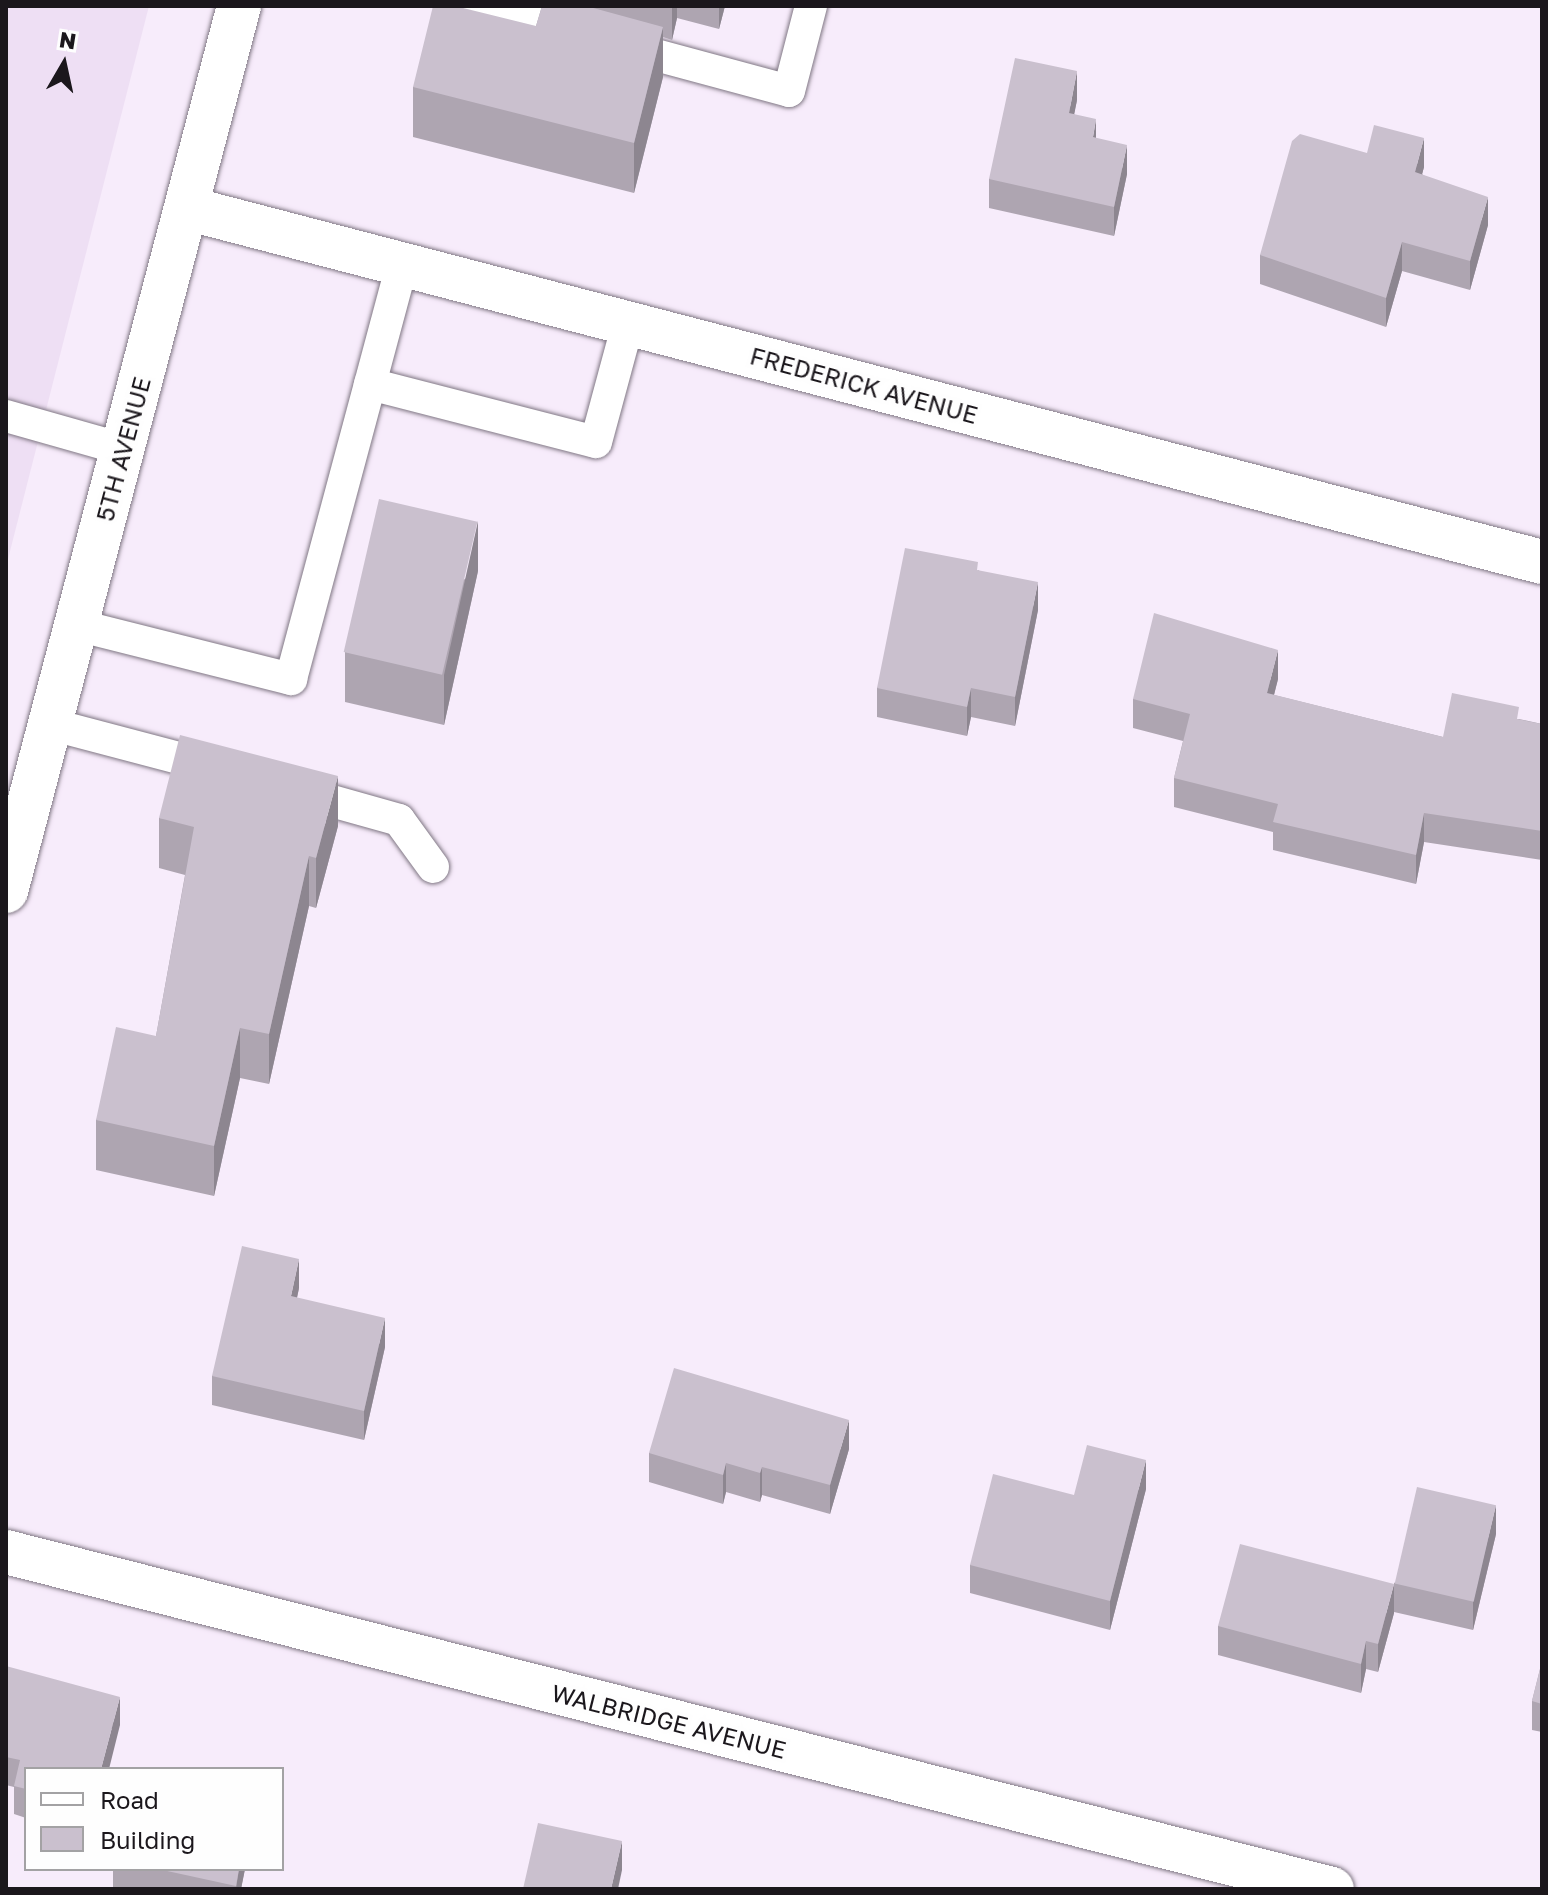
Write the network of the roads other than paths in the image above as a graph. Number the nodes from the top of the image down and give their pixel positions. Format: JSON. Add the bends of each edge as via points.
{"nodes":[{"id":1,"x":239,"y":6,"type":"edge"},
{"id":2,"x":474,"y":6,"type":"edge"},
{"id":3,"x":811,"y":6,"type":"edge"},
{"id":4,"x":186,"y":208,"type":"junction"},
{"id":5,"x":402,"y":264,"type":"junction"},
{"id":6,"x":628,"y":323,"type":"junction"},
{"id":7,"x":370,"y":384,"type":"junction"},
{"id":8,"x":6,"y":416,"type":"edge"},
{"id":9,"x":123,"y":449,"type":"junction"},
{"id":10,"x":1542,"y":562,"type":"edge"},
{"id":11,"x":76,"y":625,"type":"junction"},
{"id":12,"x":50,"y":724,"type":"junction"},
{"id":13,"x":14,"y":827,"type":"edge"},
{"id":14,"x":433,"y":867,"type":"dead end"},
{"id":15,"x":6,"y":891,"type":"edge"},
{"id":16,"x":6,"y":1552,"type":"edge"},
{"id":17,"x":1332,"y":1889,"type":"edge"}],
"edges":[{"from":1,"to":4,"type":"street","name":"5TH AVENUE"},
{"from":2,"to":3,"type":"lane","via":[[789,91]]},
{"from":4,"to":5,"type":"street","name":"FREDERICK AVENUE"},
{"from":4,"to":9,"type":"street","name":"5TH AVENUE"},
{"from":5,"to":6,"type":"street","name":"FREDERICK AVENUE"},
{"from":5,"to":7,"type":"lane"},
{"from":6,"to":7,"type":"lane","via":[[596,442]]},
{"from":6,"to":10,"type":"street","name":"FREDERICK AVENUE"},
{"from":7,"to":11,"type":"lane","via":[[291,679]]},
{"from":8,"to":9,"type":"lane"},
{"from":9,"to":11,"type":"street","name":"5TH AVENUE"},
{"from":11,"to":12,"type":"street","name":"5TH AVENUE"},
{"from":12,"to":13,"type":"street","name":"5TH AVENUE"},
{"from":12,"to":14,"type":"lane","via":[[399,820]]},
{"from":13,"to":15,"type":"street","name":"5TH AVENUE"},
{"from":16,"to":17,"type":"street","name":"WALBRIDGE AVENUE"}]}
